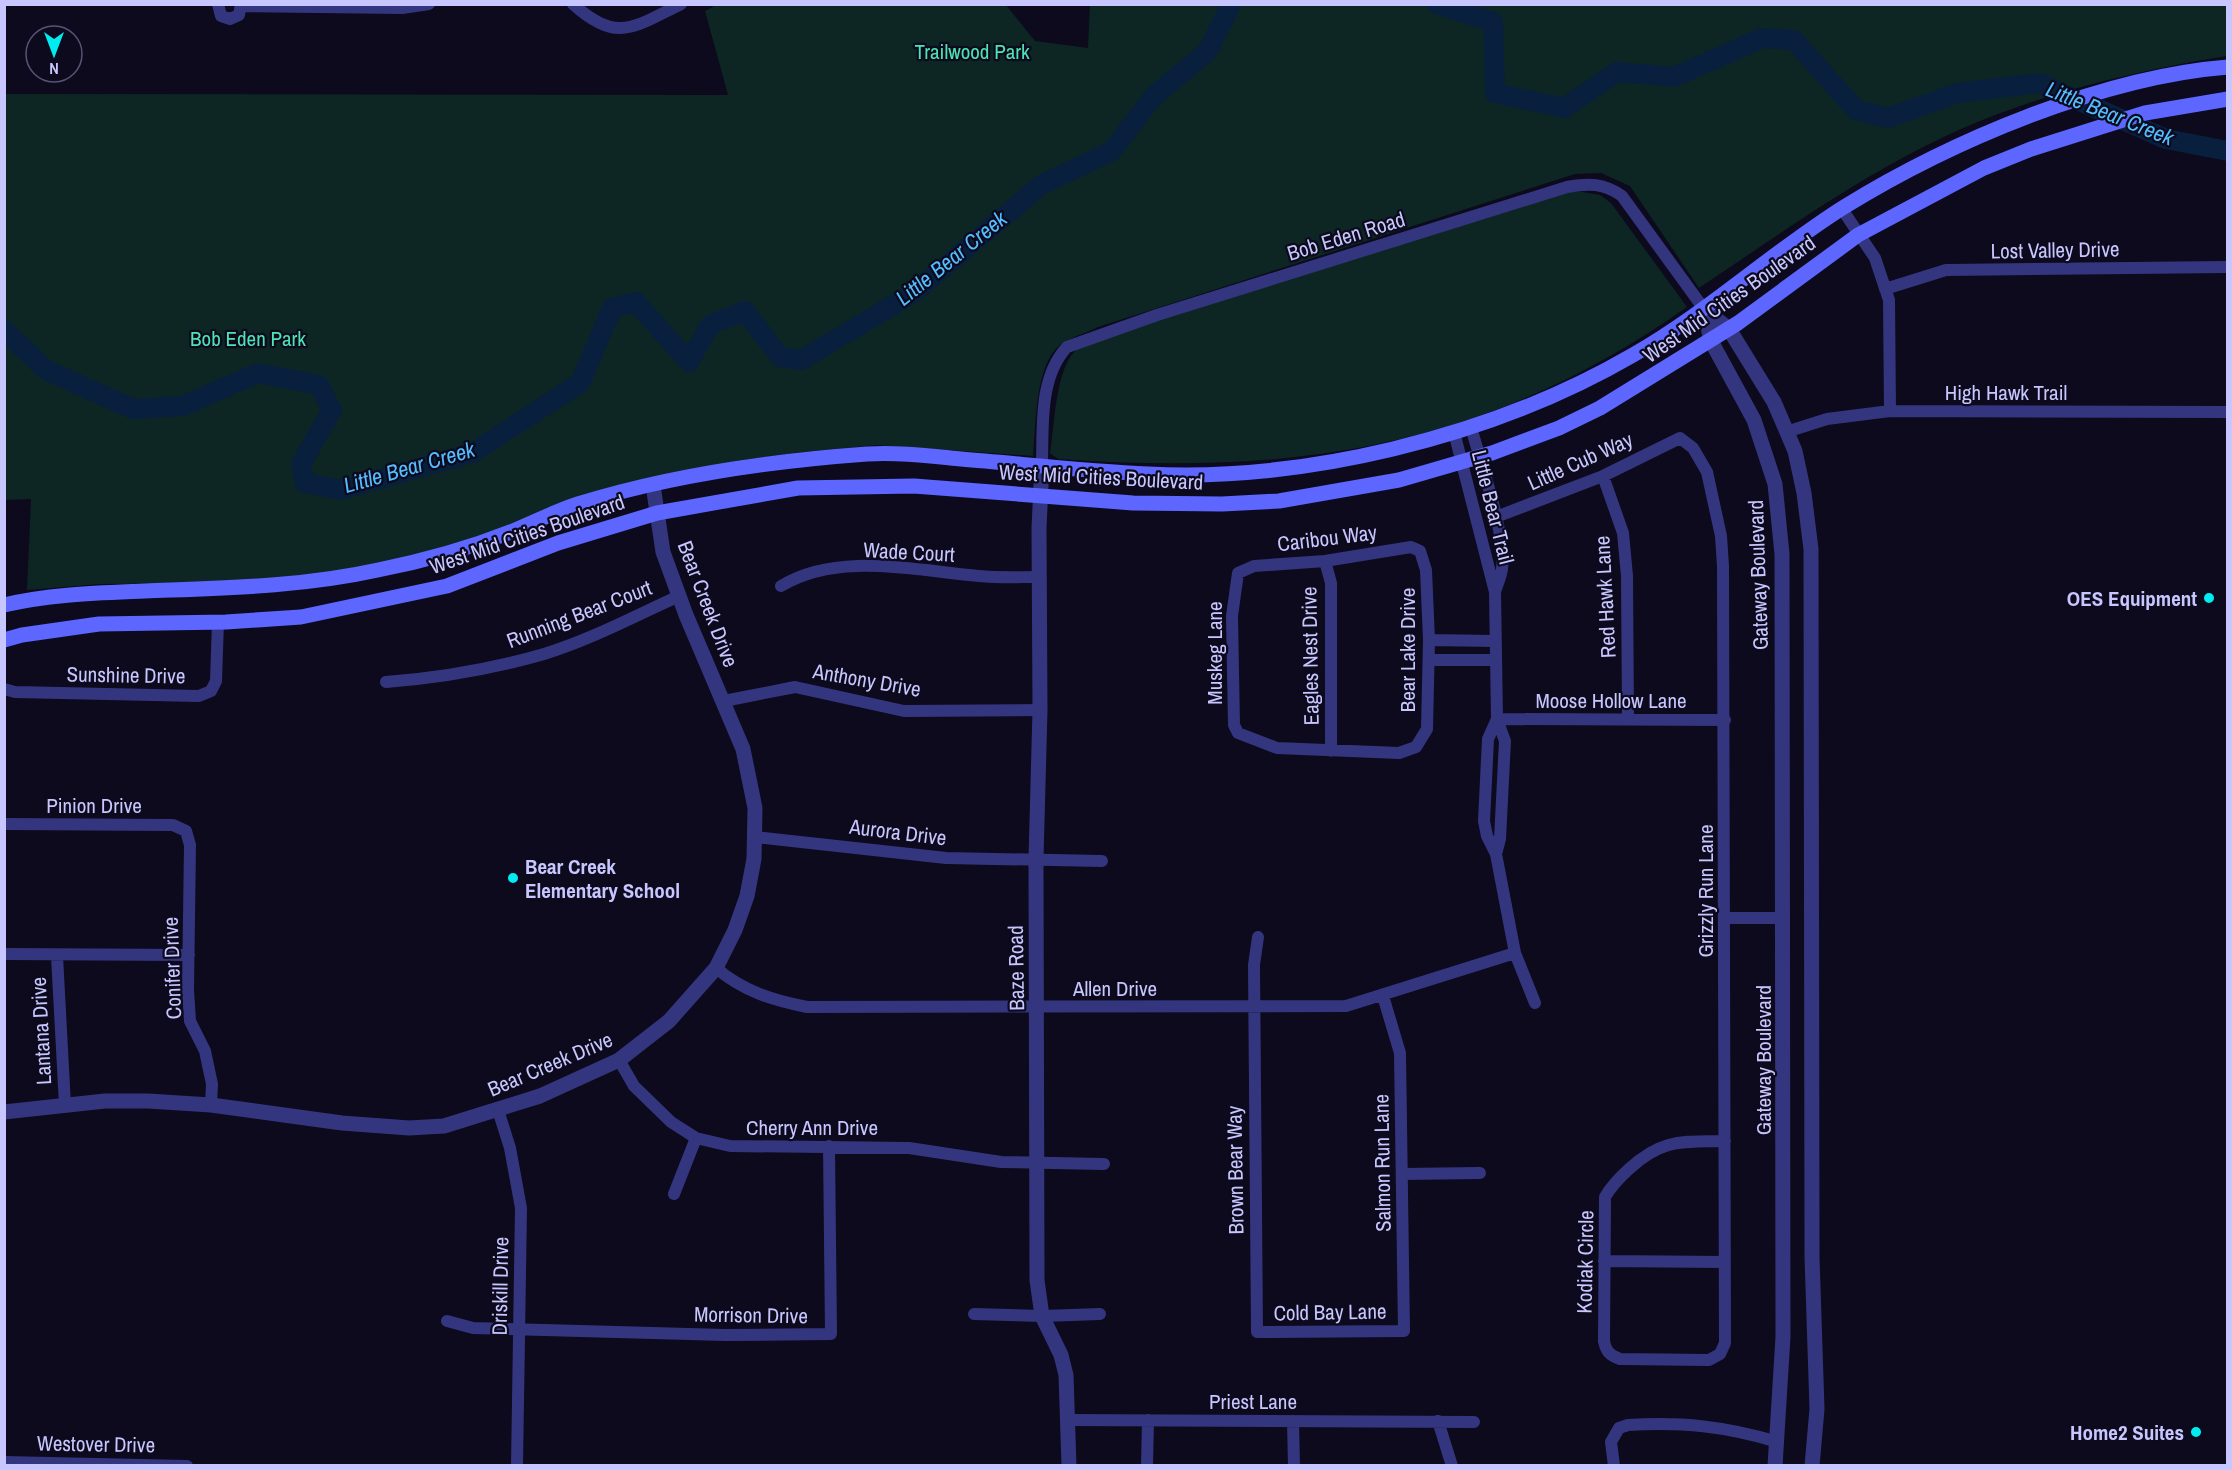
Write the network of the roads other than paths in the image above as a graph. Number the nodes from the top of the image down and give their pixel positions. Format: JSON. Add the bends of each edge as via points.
{"nodes":[{"id":1,"x":218,"y":4,"type":"edge"},
{"id":2,"x":429,"y":4,"type":"edge"},
{"id":3,"x":573,"y":4,"type":"edge"},
{"id":4,"x":681,"y":4,"type":"edge"},
{"id":5,"x":242,"y":5,"type":"edge"},
{"id":6,"x":2227,"y":72,"type":"edge"},
{"id":7,"x":2228,"y":99,"type":"edge"},
{"id":8,"x":1842,"y":209,"type":"junction"},
{"id":9,"x":1858,"y":235,"type":"junction"},
{"id":10,"x":2228,"y":267,"type":"edge"},
{"id":11,"x":1885,"y":289,"type":"junction"},
{"id":12,"x":1704,"y":309,"type":"junction"},
{"id":13,"x":1729,"y":329,"type":"junction"},
{"id":14,"x":1711,"y":341,"type":"junction"},
{"id":15,"x":1890,"y":411,"type":"junction"},
{"id":16,"x":2228,"y":412,"type":"edge"},
{"id":17,"x":1471,"y":427,"type":"junction"},
{"id":18,"x":1454,"y":432,"type":"junction"},
{"id":19,"x":1786,"y":432,"type":"junction"},
{"id":20,"x":1680,"y":438,"type":"joint"},
{"id":21,"x":1479,"y":457,"type":"junction"},
{"id":22,"x":1463,"y":462,"type":"junction"},
{"id":23,"x":1042,"y":465,"type":"junction"},
{"id":24,"x":1603,"y":476,"type":"junction"},
{"id":25,"x":653,"y":485,"type":"junction"},
{"id":26,"x":1041,"y":496,"type":"junction"},
{"id":27,"x":657,"y":513,"type":"junction"},
{"id":28,"x":1496,"y":517,"type":"junction"},
{"id":29,"x":1420,"y":551,"type":"joint"},
{"id":30,"x":1325,"y":561,"type":"junction"},
{"id":31,"x":1238,"y":573,"type":"joint"},
{"id":32,"x":1039,"y":577,"type":"junction"},
{"id":33,"x":781,"y":586,"type":"dead end"},
{"id":34,"x":1495,"y":592,"type":"junction"},
{"id":35,"x":679,"y":596,"type":"junction"},
{"id":36,"x":4,"y":605,"type":"edge"},
{"id":37,"x":218,"y":622,"type":"junction"},
{"id":38,"x":1429,"y":639,"type":"junction"},
{"id":39,"x":4,"y":640,"type":"edge"},
{"id":40,"x":1495,"y":641,"type":"junction"},
{"id":41,"x":1429,"y":660,"type":"junction"},
{"id":42,"x":1496,"y":660,"type":"junction"},
{"id":43,"x":386,"y":682,"type":"dead end"},
{"id":44,"x":4,"y":689,"type":"edge"},
{"id":45,"x":724,"y":701,"type":"junction"},
{"id":46,"x":1040,"y":710,"type":"junction"},
{"id":47,"x":1497,"y":719,"type":"junction"},
{"id":48,"x":1628,"y":719,"type":"junction"},
{"id":49,"x":1725,"y":720,"type":"junction"},
{"id":50,"x":1331,"y":751,"type":"junction"},
{"id":51,"x":4,"y":824,"type":"edge"},
{"id":52,"x":183,"y":829,"type":"joint"},
{"id":53,"x":755,"y":837,"type":"junction"},
{"id":54,"x":1496,"y":854,"type":"junction"},
{"id":55,"x":1036,"y":859,"type":"junction"},
{"id":56,"x":1102,"y":861,"type":"dead end"},
{"id":57,"x":1725,"y":918,"type":"junction"},
{"id":58,"x":1784,"y":918,"type":"junction"},
{"id":59,"x":1812,"y":918,"type":"junction"},
{"id":60,"x":1258,"y":937,"type":"dead end"},
{"id":61,"x":1515,"y":953,"type":"junction"},
{"id":62,"x":4,"y":954,"type":"edge"},
{"id":63,"x":189,"y":955,"type":"junction"},
{"id":64,"x":57,"y":956,"type":"junction"},
{"id":65,"x":716,"y":968,"type":"junction"},
{"id":66,"x":1383,"y":996,"type":"junction"},
{"id":67,"x":1535,"y":1003,"type":"dead end"},
{"id":68,"x":1038,"y":1007,"type":"junction"},
{"id":69,"x":1254,"y":1008,"type":"junction"},
{"id":70,"x":619,"y":1060,"type":"junction"},
{"id":71,"x":65,"y":1105,"type":"junction"},
{"id":72,"x":211,"y":1105,"type":"junction"},
{"id":73,"x":498,"y":1110,"type":"junction"},
{"id":74,"x":4,"y":1112,"type":"edge"},
{"id":75,"x":696,"y":1137,"type":"junction"},
{"id":76,"x":1725,"y":1140,"type":"junction"},
{"id":77,"x":829,"y":1146,"type":"junction"},
{"id":78,"x":1039,"y":1164,"type":"junction"},
{"id":79,"x":1104,"y":1164,"type":"dead end"},
{"id":80,"x":1480,"y":1173,"type":"dead end"},
{"id":81,"x":1402,"y":1174,"type":"junction"},
{"id":82,"x":674,"y":1194,"type":"dead end"},
{"id":83,"x":1604,"y":1261,"type":"junction"},
{"id":84,"x":1725,"y":1262,"type":"junction"},
{"id":85,"x":974,"y":1314,"type":"dead end"},
{"id":86,"x":1100,"y":1314,"type":"dead end"},
{"id":87,"x":1042,"y":1316,"type":"junction"},
{"id":88,"x":447,"y":1321,"type":"dead end"},
{"id":89,"x":518,"y":1329,"type":"junction"},
{"id":90,"x":1404,"y":1331,"type":"joint"},
{"id":91,"x":1257,"y":1332,"type":"joint"},
{"id":92,"x":1720,"y":1354,"type":"joint"},
{"id":93,"x":1069,"y":1420,"type":"junction"},
{"id":94,"x":1148,"y":1420,"type":"junction"},
{"id":95,"x":1293,"y":1421,"type":"junction"},
{"id":96,"x":1438,"y":1421,"type":"junction"},
{"id":97,"x":1474,"y":1422,"type":"dead end"},
{"id":98,"x":1778,"y":1443,"type":"junction"},
{"id":99,"x":4,"y":1462,"type":"edge"},
{"id":100,"x":128,"y":1465,"type":"edge"},
{"id":101,"x":187,"y":1466,"type":"edge"},
{"id":102,"x":517,"y":1466,"type":"edge"},
{"id":103,"x":1069,"y":1466,"type":"edge"},
{"id":104,"x":1148,"y":1466,"type":"edge"},
{"id":105,"x":1294,"y":1466,"type":"edge"},
{"id":106,"x":1452,"y":1466,"type":"edge"},
{"id":107,"x":1614,"y":1466,"type":"edge"},
{"id":108,"x":1775,"y":1466,"type":"edge"},
{"id":109,"x":1812,"y":1466,"type":"edge"}],
"edges":[{"from":1,"to":5,"type":"street","via":[[221,16],[230,19],[239,15]]},
{"from":2,"to":5,"type":"street","via":[[402,8]]},
{"from":3,"to":4,"type":"street","via":[[592,22],[612,29],[638,27]]},
{"from":6,"to":8,"type":"main road","name":"West Mid Cities Boulevard","via":[[2151,80],[1997,128]]},
{"from":7,"to":9,"type":"main road","name":"West Mid Cities Boulevard","via":[[2145,113],[2041,145],[1984,168]]},
{"from":8,"to":9,"type":"street"},
{"from":8,"to":12,"type":"main road","name":"West Mid Cities Boulevard"},
{"from":9,"to":11,"type":"street","via":[[1875,258]]},
{"from":9,"to":13,"type":"main road","name":"West Mid Cities Boulevard"},
{"from":10,"to":11,"type":"street","name":"Lost Valley Drive","via":[[1946,270]]},
{"from":11,"to":15,"type":"street","via":[[1889,300]]},
{"from":12,"to":13,"type":"street"},
{"from":12,"to":14,"type":"street","name":"Gateway Boulevard"},
{"from":12,"to":17,"type":"main road","name":"West Mid Cities Boulevard","via":[[1633,356],[1575,386]]},
{"from":12,"to":23,"type":"street","name":"Bob Eden Road","via":[[1622,196],[1598,184],[1567,187],[1145,318],[1067,347],[1057,358],[1048,382]]},
{"from":13,"to":14,"type":"main road","name":"West Mid Cities Boulevard"},
{"from":13,"to":19,"type":"street","via":[[1774,402]]},
{"from":14,"to":21,"type":"main road","name":"West Mid Cities Boulevard","via":[[1579,418]]},
{"from":14,"to":58,"type":"street","name":"Gateway Boulevard","via":[[1754,420],[1776,484],[1782,554]]},
{"from":15,"to":16,"type":"street","name":"High Hawk Trail"},
{"from":15,"to":19,"type":"street","name":"High Hawk Trail","via":[[1827,419]]},
{"from":17,"to":18,"type":"main road","name":"West Mid Cities Boulevard"},
{"from":17,"to":21,"type":"street","name":"Little Bear Trail"},
{"from":18,"to":22,"type":"street","name":"Little Bear Trail"},
{"from":18,"to":23,"type":"main road","name":"West Mid Cities Boulevard","via":[[1328,463],[1266,471],[1147,474]]},
{"from":19,"to":59,"type":"street","via":[[1795,451],[1804,493],[1811,549]]},
{"from":20,"to":24,"type":"street","name":"Little Cub Way"},
{"from":20,"to":49,"type":"street","name":"Grizzly Run Lane","via":[[1693,448],[1707,472],[1721,536]]},
{"from":21,"to":22,"type":"main road","name":"West Mid Cities Boulevard"},
{"from":21,"to":28,"type":"street","name":"Little Bear Trail"},
{"from":22,"to":26,"type":"main road","name":"West Mid Cities Boulevard","via":[[1398,480],[1279,501],[1156,504]]},
{"from":22,"to":34,"type":"street","name":"Little Bear Trail"},
{"from":23,"to":25,"type":"main road","name":"West Mid Cities Boulevard","via":[[877,453],[736,468]]},
{"from":23,"to":26,"type":"street","name":"Baze Road"},
{"from":24,"to":28,"type":"street","name":"Little Cub Way"},
{"from":24,"to":48,"type":"street","name":"Red Hawk Lane","via":[[1624,544]]},
{"from":25,"to":27,"type":"street","name":"Bear Creek Drive"},
{"from":25,"to":36,"type":"main road","name":"West Mid Cities Boulevard","via":[[576,504],[441,555],[377,570],[300,583],[102,593]]},
{"from":26,"to":27,"type":"main road","name":"West Mid Cities Boulevard","via":[[914,486],[798,488]]},
{"from":26,"to":32,"type":"street","name":"Baze Road"},
{"from":27,"to":35,"type":"street","name":"Bear Creek Drive","via":[[663,552]]},
{"from":27,"to":37,"type":"main road","name":"West Mid Cities Boulevard","via":[[558,543],[447,586],[301,617]]},
{"from":28,"to":34,"type":"street","name":"Little Bear Trail","via":[[1503,568]]},
{"from":29,"to":30,"type":"street","name":"Caribou Way","via":[[1411,547]]},
{"from":29,"to":38,"type":"street","name":"Bear Lake Drive","via":[[1426,570]]},
{"from":30,"to":31,"type":"street","name":"Caribou Way","via":[[1254,566]]},
{"from":30,"to":50,"type":"street","name":"Eagles Nest Drive","via":[[1331,583]]},
{"from":31,"to":50,"type":"street","name":"Muskeg Lane","via":[[1232,616],[1234,725],[1238,733],[1277,748]]},
{"from":32,"to":33,"type":"street","name":"Wade Court","via":[[980,576],[879,566],[816,571]]},
{"from":32,"to":46,"type":"street","name":"Baze Road"},
{"from":34,"to":40,"type":"street","name":"Little Bear Trail"},
{"from":35,"to":43,"type":"street","name":"Running Bear Court","via":[[546,653],[479,670]]},
{"from":35,"to":45,"type":"street","name":"Bear Creek Drive"},
{"from":37,"to":39,"type":"main road","name":"West Mid Cities Boulevard","via":[[99,624]]},
{"from":37,"to":44,"type":"street","name":"Sunshine Drive","via":[[216,681],[212,691],[199,696]]},
{"from":38,"to":40,"type":"street"},
{"from":38,"to":41,"type":"street","name":"Bear Lake Drive"},
{"from":40,"to":42,"type":"street","name":"Little Bear Trail"},
{"from":41,"to":42,"type":"street"},
{"from":41,"to":50,"type":"street","name":"Bear Lake Drive","via":[[1427,729],[1416,747],[1399,753]]},
{"from":42,"to":47,"type":"street","name":"Little Bear Trail"},
{"from":45,"to":46,"type":"street","name":"Anthony Drive","via":[[795,687],[904,711]]},
{"from":45,"to":53,"type":"street","name":"Bear Creek Drive","via":[[749,771]]},
{"from":46,"to":55,"type":"street","name":"Baze Road"},
{"from":47,"to":48,"type":"street","name":"Moose Hollow Lane"},
{"from":47,"to":54,"type":"street","name":"Little Bear Trail","via":[[1505,741]]},
{"from":47,"to":54,"type":"street","name":"Little Bear Trail","via":[[1488,739],[1484,821]]},
{"from":48,"to":49,"type":"street","name":"Moose Hollow Lane"},
{"from":49,"to":57,"type":"street","name":"Grizzly Run Lane"},
{"from":51,"to":52,"type":"street","name":"Pinion Drive","via":[[172,825]]},
{"from":52,"to":63,"type":"street","name":"Conifer Drive","via":[[190,845]]},
{"from":53,"to":55,"type":"street","name":"Aurora Drive","via":[[946,858]]},
{"from":53,"to":65,"type":"street","name":"Bear Creek Drive","via":[[747,896]]},
{"from":54,"to":61,"type":"street"},
{"from":55,"to":56,"type":"street","name":"Aurora Drive"},
{"from":55,"to":68,"type":"street","name":"Baze Road"},
{"from":57,"to":58,"type":"street"},
{"from":57,"to":76,"type":"street","name":"Grizzly Run Lane"},
{"from":58,"to":59,"type":"street"},
{"from":58,"to":98,"type":"street","name":"Gateway Boulevard","via":[[1783,1336]]},
{"from":59,"to":109,"type":"street","via":[[1812,1257],[1817,1419]]},
{"from":60,"to":69,"type":"street","name":"Brown Bear Way"},
{"from":61,"to":66,"type":"street","name":"Allen Drive"},
{"from":61,"to":67,"type":"street"},
{"from":62,"to":64,"type":"street"},
{"from":63,"to":64,"type":"street"},
{"from":63,"to":72,"type":"street","name":"Conifer Drive","via":[[190,1022],[205,1051],[212,1084]]},
{"from":64,"to":71,"type":"street","name":"Lantana Drive"},
{"from":65,"to":68,"type":"street","name":"Allen Drive","via":[[749,991],[807,1007]]},
{"from":65,"to":70,"type":"street","name":"Bear Creek Drive","via":[[669,1022]]},
{"from":66,"to":69,"type":"street","name":"Allen Drive","via":[[1346,1006]]},
{"from":66,"to":81,"type":"street","name":"Salmon Run Lane","via":[[1400,1053]]},
{"from":68,"to":69,"type":"street","name":"Allen Drive"},
{"from":68,"to":78,"type":"street","name":"Baze Road"},
{"from":69,"to":91,"type":"street","name":"Brown Bear Way"},
{"from":70,"to":73,"type":"street","name":"Bear Creek Drive","via":[[540,1096]]},
{"from":70,"to":75,"type":"street","name":"Cherry Ann Drive","via":[[649,1102]]},
{"from":71,"to":72,"type":"street","name":"Bear Creek Drive","via":[[148,1101]]},
{"from":71,"to":74,"type":"street","name":"Bear Creek Drive"},
{"from":72,"to":73,"type":"street","name":"Bear Creek Drive","via":[[409,1128],[444,1126]]},
{"from":73,"to":89,"type":"street","name":"Driskill Drive","via":[[510,1148],[521,1208]]},
{"from":75,"to":77,"type":"street","name":"Cherry Ann Drive","via":[[730,1146]]},
{"from":75,"to":82,"type":"street"},
{"from":76,"to":83,"type":"street","name":"Kodiak Circle","via":[[1659,1146],[1613,1184],[1605,1197]]},
{"from":76,"to":84,"type":"street","name":"Grizzly Run Lane"},
{"from":77,"to":78,"type":"street","name":"Cherry Ann Drive","via":[[909,1148]]},
{"from":77,"to":89,"type":"street","name":"Morrison Drive","via":[[831,1334]]},
{"from":78,"to":79,"type":"street","name":"Cherry Ann Drive"},
{"from":78,"to":87,"type":"street","name":"Baze Road","via":[[1037,1280]]},
{"from":80,"to":81,"type":"street"},
{"from":81,"to":90,"type":"street","name":"Salmon Run Lane"},
{"from":83,"to":84,"type":"street"},
{"from":83,"to":92,"type":"street","name":"Kodiak Circle","via":[[1604,1341],[1612,1356],[1702,1360]]},
{"from":84,"to":92,"type":"street","name":"Grizzly Run Lane","via":[[1725,1342]]},
{"from":85,"to":87,"type":"street"},
{"from":86,"to":87,"type":"street"},
{"from":87,"to":93,"type":"street","name":"Baze Road","via":[[1061,1355]]},
{"from":88,"to":89,"type":"street","via":[[473,1328]]},
{"from":89,"to":102,"type":"street","name":"Driskill Drive"},
{"from":90,"to":91,"type":"street","name":"Cold Bay Lane"},
{"from":93,"to":94,"type":"street","name":"Priest Lane"},
{"from":93,"to":103,"type":"street","name":"Baze Road"},
{"from":94,"to":95,"type":"street","name":"Priest Lane"},
{"from":94,"to":104,"type":"street"},
{"from":95,"to":96,"type":"street","name":"Priest Lane"},
{"from":95,"to":105,"type":"street"},
{"from":96,"to":97,"type":"street","name":"Priest Lane"},
{"from":96,"to":106,"type":"street"},
{"from":98,"to":107,"type":"street","via":[[1742,1431],[1694,1423],[1628,1425],[1619,1428],[1611,1442]]},
{"from":98,"to":108,"type":"street","name":"Gateway Boulevard"},
{"from":99,"to":100,"type":"street","name":"Westover Drive"},
{"from":100,"to":101,"type":"street","name":"Westover Drive"}]}
